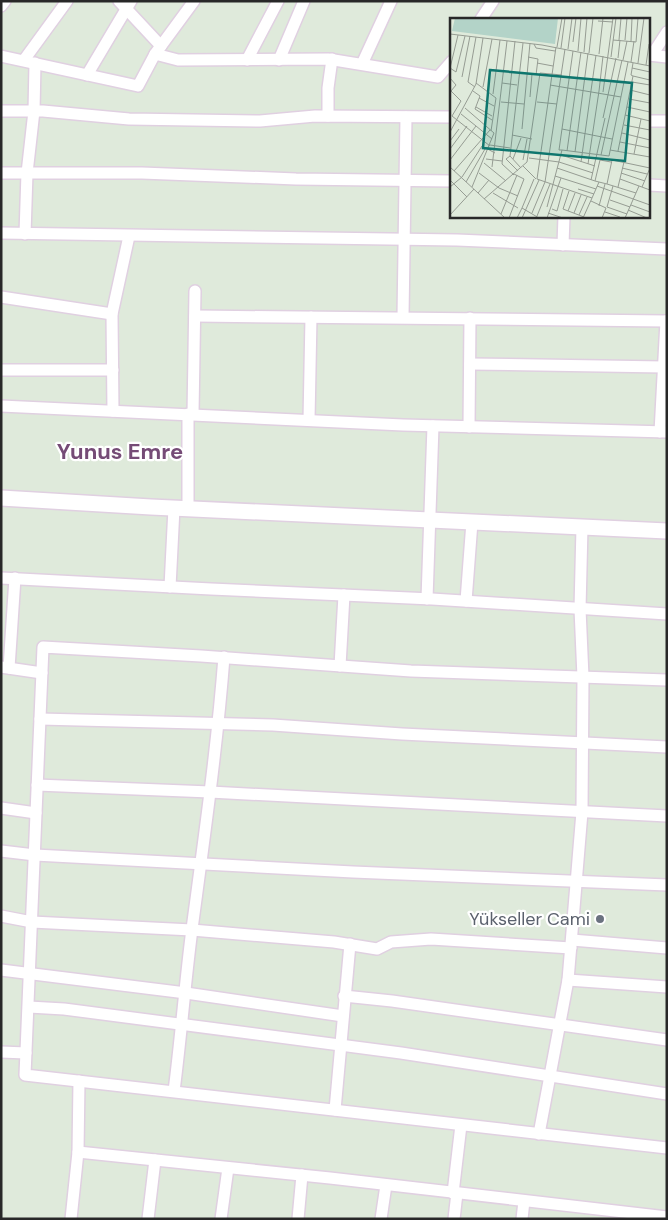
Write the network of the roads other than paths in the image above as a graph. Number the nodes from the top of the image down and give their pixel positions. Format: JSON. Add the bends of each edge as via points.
{"nodes":[{"id":1,"x":5,"y":1,"type":"edge"},
{"id":2,"x":67,"y":1,"type":"edge"},
{"id":3,"x":194,"y":1,"type":"edge"},
{"id":4,"x":278,"y":1,"type":"edge"},
{"id":5,"x":304,"y":1,"type":"edge"},
{"id":6,"x":391,"y":1,"type":"edge"},
{"id":7,"x":493,"y":1,"type":"edge"},
{"id":8,"x":125,"y":4,"type":"edge"},
{"id":9,"x":1,"y":6,"type":"edge"},
{"id":10,"x":482,"y":18,"type":"edge"},
{"id":11,"x":667,"y":32,"type":"edge"},
{"id":12,"x":158,"y":50,"type":"junction"},
{"id":13,"x":651,"y":55,"type":"edge"},
{"id":14,"x":1,"y":56,"type":"edge"},
{"id":15,"x":667,"y":57,"type":"edge"},
{"id":16,"x":332,"y":59,"type":"junction"},
{"id":17,"x":247,"y":60,"type":"junction"},
{"id":18,"x":279,"y":60,"type":"junction"},
{"id":19,"x":30,"y":62,"type":"junction"},
{"id":20,"x":450,"y":63,"type":"edge"},
{"id":21,"x":362,"y":64,"type":"junction"},
{"id":22,"x":87,"y":75,"type":"junction"},
{"id":23,"x":1,"y":111,"type":"edge"},
{"id":24,"x":34,"y":111,"type":"junction"},
{"id":25,"x":328,"y":116,"type":"junction"},
{"id":26,"x":406,"y":117,"type":"junction"},
{"id":27,"x":450,"y":117,"type":"edge"},
{"id":28,"x":650,"y":121,"type":"edge"},
{"id":29,"x":667,"y":121,"type":"edge"},
{"id":30,"x":1,"y":173,"type":"edge"},
{"id":31,"x":27,"y":173,"type":"junction"},
{"id":32,"x":404,"y":180,"type":"junction"},
{"id":33,"x":450,"y":181,"type":"edge"},
{"id":34,"x":650,"y":185,"type":"edge"},
{"id":35,"x":667,"y":186,"type":"edge"},
{"id":36,"x":564,"y":218,"type":"edge"},
{"id":37,"x":1,"y":233,"type":"edge"},
{"id":38,"x":25,"y":234,"type":"junction"},
{"id":39,"x":130,"y":236,"type":"junction"},
{"id":40,"x":404,"y":240,"type":"junction"},
{"id":41,"x":563,"y":245,"type":"junction"},
{"id":42,"x":667,"y":249,"type":"edge"},
{"id":43,"x":195,"y":291,"type":"dead end"},
{"id":44,"x":1,"y":297,"type":"edge"},
{"id":45,"x":112,"y":314,"type":"junction"},
{"id":46,"x":195,"y":316,"type":"junction"},
{"id":47,"x":311,"y":316,"type":"junction"},
{"id":48,"x":403,"y":317,"type":"junction"},
{"id":49,"x":470,"y":318,"type":"junction"},
{"id":50,"x":666,"y":321,"type":"edge"},
{"id":51,"x":470,"y":364,"type":"junction"},
{"id":52,"x":664,"y":366,"type":"junction"},
{"id":53,"x":1,"y":370,"type":"edge"},
{"id":54,"x":112,"y":370,"type":"junction"},
{"id":55,"x":665,"y":395,"type":"edge"},
{"id":56,"x":1,"y":406,"type":"edge"},
{"id":57,"x":113,"y":411,"type":"junction"},
{"id":58,"x":190,"y":414,"type":"junction"},
{"id":59,"x":309,"y":420,"type":"junction"},
{"id":60,"x":433,"y":426,"type":"junction"},
{"id":61,"x":469,"y":427,"type":"junction"},
{"id":62,"x":664,"y":432,"type":"edge"},
{"id":63,"x":1,"y":498,"type":"edge"},
{"id":64,"x":181,"y":509,"type":"junction"},
{"id":65,"x":430,"y":520,"type":"junction"},
{"id":66,"x":472,"y":522,"type":"junction"},
{"id":67,"x":582,"y":527,"type":"junction"},
{"id":68,"x":667,"y":531,"type":"edge"},
{"id":69,"x":1,"y":578,"type":"edge"},
{"id":70,"x":15,"y":578,"type":"junction"},
{"id":71,"x":170,"y":587,"type":"junction"},
{"id":72,"x":344,"y":595,"type":"junction"},
{"id":73,"x":427,"y":599,"type":"junction"},
{"id":74,"x":466,"y":601,"type":"junction"},
{"id":75,"x":580,"y":609,"type":"junction"},
{"id":76,"x":667,"y":614,"type":"edge"},
{"id":77,"x":224,"y":657,"type":"junction"},
{"id":78,"x":340,"y":666,"type":"junction"},
{"id":79,"x":5,"y":667,"type":"edge"},
{"id":80,"x":42,"y":672,"type":"junction"},
{"id":81,"x":583,"y":677,"type":"junction"},
{"id":82,"x":667,"y":680,"type":"edge"},
{"id":83,"x":40,"y":719,"type":"junction"},
{"id":84,"x":218,"y":724,"type":"junction"},
{"id":85,"x":583,"y":743,"type":"junction"},
{"id":86,"x":667,"y":747,"type":"edge"},
{"id":87,"x":37,"y":785,"type":"junction"},
{"id":88,"x":210,"y":792,"type":"junction"},
{"id":89,"x":1,"y":808,"type":"edge"},
{"id":90,"x":582,"y":812,"type":"junction"},
{"id":91,"x":36,"y":813,"type":"junction"},
{"id":92,"x":667,"y":816,"type":"edge"},
{"id":93,"x":1,"y":851,"type":"edge"},
{"id":94,"x":35,"y":855,"type":"junction"},
{"id":95,"x":202,"y":864,"type":"junction"},
{"id":96,"x":576,"y":881,"type":"junction"},
{"id":97,"x":667,"y":885,"type":"edge"},
{"id":98,"x":1,"y":916,"type":"edge"},
{"id":99,"x":32,"y":922,"type":"junction"},
{"id":100,"x":192,"y":930,"type":"junction"},
{"id":101,"x":350,"y":944,"type":"junction"},
{"id":102,"x":571,"y":944,"type":"junction"},
{"id":103,"x":667,"y":948,"type":"edge"},
{"id":104,"x":1,"y":970,"type":"edge"},
{"id":105,"x":30,"y":974,"type":"junction"},
{"id":106,"x":568,"y":980,"type":"junction"},
{"id":107,"x":667,"y":987,"type":"edge"},
{"id":108,"x":186,"y":993,"type":"junction"},
{"id":109,"x":344,"y":996,"type":"junction"},
{"id":110,"x":29,"y":1007,"type":"junction"},
{"id":111,"x":343,"y":1016,"type":"junction"},
{"id":112,"x":560,"y":1024,"type":"junction"},
{"id":113,"x":183,"y":1025,"type":"junction"},
{"id":114,"x":667,"y":1040,"type":"edge"},
{"id":115,"x":342,"y":1045,"type":"junction"},
{"id":116,"x":1,"y":1052,"type":"edge"},
{"id":117,"x":26,"y":1053,"type":"junction"},
{"id":118,"x":550,"y":1076,"type":"junction"},
{"id":119,"x":79,"y":1081,"type":"junction"},
{"id":120,"x":174,"y":1092,"type":"junction"},
{"id":121,"x":667,"y":1094,"type":"edge"},
{"id":122,"x":335,"y":1110,"type":"junction"},
{"id":123,"x":461,"y":1125,"type":"junction"},
{"id":124,"x":540,"y":1134,"type":"junction"},
{"id":125,"x":667,"y":1148,"type":"edge"},
{"id":126,"x":78,"y":1152,"type":"junction"},
{"id":127,"x":155,"y":1160,"type":"junction"},
{"id":128,"x":228,"y":1168,"type":"junction"},
{"id":129,"x":302,"y":1176,"type":"junction"},
{"id":130,"x":386,"y":1185,"type":"junction"},
{"id":131,"x":455,"y":1193,"type":"junction"},
{"id":132,"x":524,"y":1201,"type":"junction"},
{"id":133,"x":603,"y":1214,"type":"edge"},
{"id":134,"x":667,"y":1218,"type":"edge"},
{"id":135,"x":70,"y":1219,"type":"edge"},
{"id":136,"x":148,"y":1219,"type":"edge"},
{"id":137,"x":221,"y":1219,"type":"edge"},
{"id":138,"x":298,"y":1219,"type":"edge"},
{"id":139,"x":382,"y":1219,"type":"edge"},
{"id":140,"x":454,"y":1219,"type":"edge"},
{"id":141,"x":522,"y":1219,"type":"edge"}],
"edges":[{"from":1,"to":9,"type":"street"},
{"from":2,"to":19,"type":"street"},
{"from":3,"to":12,"type":"street"},
{"from":4,"to":17,"type":"street"},
{"from":5,"to":18,"type":"street"},
{"from":6,"to":21,"type":"street"},
{"from":7,"to":10,"type":"street"},
{"from":8,"to":12,"type":"street"},
{"from":8,"to":22,"type":"street"},
{"from":11,"to":13,"type":"street"},
{"from":12,"to":17,"type":"street","via":[[178,60]]},
{"from":12,"to":22,"type":"street","via":[[138,86]]},
{"from":13,"to":15,"type":"street"},
{"from":14,"to":19,"type":"street"},
{"from":16,"to":18,"type":"street"},
{"from":16,"to":21,"type":"street"},
{"from":16,"to":25,"type":"street"},
{"from":17,"to":18,"type":"street"},
{"from":19,"to":22,"type":"street"},
{"from":19,"to":24,"type":"street"},
{"from":20,"to":21,"type":"street","via":[[438,77]]},
{"from":23,"to":24,"type":"street"},
{"from":24,"to":25,"type":"street","via":[[130,119],[250,121]]},
{"from":24,"to":31,"type":"street"},
{"from":25,"to":26,"type":"street"},
{"from":26,"to":27,"type":"street"},
{"from":26,"to":32,"type":"street"},
{"from":28,"to":29,"type":"street"},
{"from":30,"to":31,"type":"street"},
{"from":31,"to":32,"type":"street"},
{"from":31,"to":38,"type":"street"},
{"from":32,"to":33,"type":"street"},
{"from":32,"to":40,"type":"street"},
{"from":34,"to":35,"type":"street"},
{"from":36,"to":41,"type":"street"},
{"from":37,"to":38,"type":"street"},
{"from":38,"to":39,"type":"street"},
{"from":39,"to":40,"type":"street"},
{"from":39,"to":45,"type":"street"},
{"from":40,"to":41,"type":"street"},
{"from":40,"to":48,"type":"street"},
{"from":41,"to":42,"type":"street"},
{"from":43,"to":46,"type":"street"},
{"from":44,"to":45,"type":"street"},
{"from":45,"to":54,"type":"street"},
{"from":46,"to":47,"type":"street"},
{"from":46,"to":58,"type":"street"},
{"from":47,"to":48,"type":"street"},
{"from":47,"to":59,"type":"street"},
{"from":48,"to":49,"type":"street"},
{"from":49,"to":50,"type":"street"},
{"from":49,"to":51,"type":"street"},
{"from":50,"to":52,"type":"street"},
{"from":51,"to":52,"type":"street"},
{"from":51,"to":61,"type":"street"},
{"from":52,"to":55,"type":"street"},
{"from":53,"to":54,"type":"street"},
{"from":54,"to":57,"type":"street"},
{"from":55,"to":62,"type":"street"},
{"from":56,"to":57,"type":"street"},
{"from":57,"to":58,"type":"street"},
{"from":58,"to":59,"type":"street"},
{"from":58,"to":64,"type":"street"},
{"from":59,"to":60,"type":"street"},
{"from":60,"to":61,"type":"street"},
{"from":60,"to":65,"type":"street"},
{"from":61,"to":62,"type":"street"},
{"from":63,"to":64,"type":"main road"},
{"from":64,"to":65,"type":"main road"},
{"from":64,"to":71,"type":"street"},
{"from":65,"to":66,"type":"main road"},
{"from":65,"to":73,"type":"street"},
{"from":66,"to":67,"type":"main road"},
{"from":66,"to":74,"type":"street"},
{"from":67,"to":68,"type":"main road"},
{"from":67,"to":75,"type":"street"},
{"from":69,"to":70,"type":"street"},
{"from":70,"to":71,"type":"street"},
{"from":70,"to":79,"type":"street"},
{"from":71,"to":72,"type":"street"},
{"from":72,"to":73,"type":"street"},
{"from":72,"to":78,"type":"street"},
{"from":73,"to":74,"type":"street"},
{"from":74,"to":75,"type":"street"},
{"from":75,"to":76,"type":"street"},
{"from":75,"to":81,"type":"street"},
{"from":77,"to":78,"type":"street"},
{"from":77,"to":80,"type":"street","via":[[43,647]]},
{"from":77,"to":84,"type":"street"},
{"from":78,"to":81,"type":"street"},
{"from":79,"to":80,"type":"street"},
{"from":80,"to":83,"type":"street"},
{"from":81,"to":82,"type":"street"},
{"from":81,"to":85,"type":"street"},
{"from":83,"to":84,"type":"street"},
{"from":83,"to":87,"type":"street"},
{"from":84,"to":85,"type":"street"},
{"from":84,"to":88,"type":"street"},
{"from":85,"to":86,"type":"street"},
{"from":85,"to":90,"type":"street"},
{"from":87,"to":88,"type":"street"},
{"from":87,"to":91,"type":"street"},
{"from":88,"to":90,"type":"street"},
{"from":88,"to":95,"type":"street"},
{"from":89,"to":91,"type":"street"},
{"from":90,"to":92,"type":"street"},
{"from":90,"to":96,"type":"street"},
{"from":91,"to":94,"type":"street"},
{"from":93,"to":94,"type":"street"},
{"from":94,"to":95,"type":"street"},
{"from":94,"to":99,"type":"street"},
{"from":95,"to":96,"type":"street"},
{"from":95,"to":100,"type":"street"},
{"from":96,"to":97,"type":"street"},
{"from":96,"to":102,"type":"street"},
{"from":98,"to":99,"type":"street"},
{"from":99,"to":100,"type":"street"},
{"from":99,"to":105,"type":"street"},
{"from":100,"to":101,"type":"street"},
{"from":100,"to":108,"type":"street"},
{"from":101,"to":102,"type":"street","via":[[377,949],[391,942],[431,939]]},
{"from":101,"to":109,"type":"street"},
{"from":102,"to":103,"type":"street"},
{"from":102,"to":106,"type":"street"},
{"from":104,"to":105,"type":"street"},
{"from":105,"to":108,"type":"street"},
{"from":105,"to":110,"type":"street"},
{"from":106,"to":107,"type":"street"},
{"from":106,"to":112,"type":"street"},
{"from":108,"to":111,"type":"street"},
{"from":108,"to":113,"type":"street"},
{"from":109,"to":111,"type":"street"},
{"from":109,"to":112,"type":"street"},
{"from":110,"to":113,"type":"street"},
{"from":110,"to":117,"type":"street"},
{"from":111,"to":115,"type":"street"},
{"from":112,"to":114,"type":"street"},
{"from":112,"to":118,"type":"street"},
{"from":113,"to":115,"type":"street"},
{"from":113,"to":120,"type":"street"},
{"from":115,"to":118,"type":"street"},
{"from":115,"to":122,"type":"street"},
{"from":116,"to":117,"type":"street"},
{"from":117,"to":119,"type":"street","via":[[25,1075]]},
{"from":118,"to":121,"type":"street"},
{"from":118,"to":124,"type":"street"},
{"from":119,"to":120,"type":"street"},
{"from":119,"to":126,"type":"street"},
{"from":120,"to":122,"type":"street"},
{"from":122,"to":123,"type":"street"},
{"from":123,"to":124,"type":"street"},
{"from":123,"to":131,"type":"street"},
{"from":124,"to":125,"type":"street"},
{"from":126,"to":127,"type":"street"},
{"from":126,"to":135,"type":"street"},
{"from":127,"to":128,"type":"street"},
{"from":127,"to":136,"type":"street"},
{"from":128,"to":129,"type":"street"},
{"from":128,"to":137,"type":"street"},
{"from":129,"to":130,"type":"street"},
{"from":129,"to":138,"type":"street"},
{"from":130,"to":131,"type":"street"},
{"from":130,"to":139,"type":"street"},
{"from":131,"to":132,"type":"street"},
{"from":131,"to":140,"type":"street"},
{"from":132,"to":133,"type":"street"},
{"from":132,"to":141,"type":"street"},
{"from":133,"to":134,"type":"street"}]}
